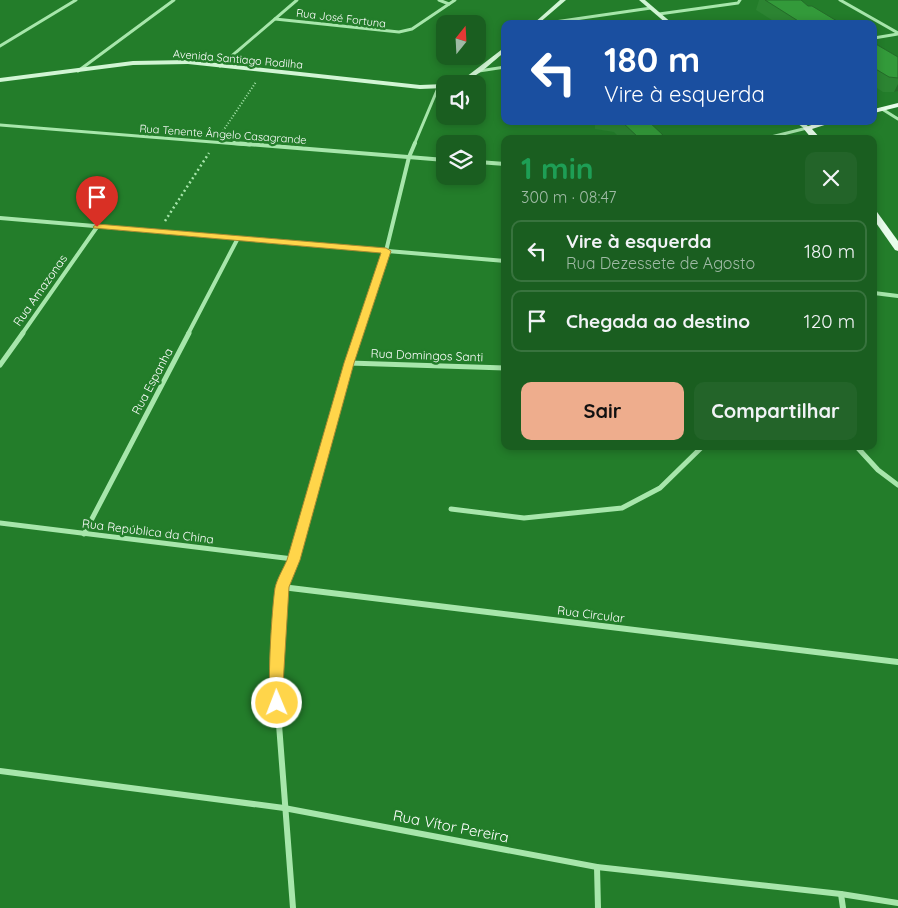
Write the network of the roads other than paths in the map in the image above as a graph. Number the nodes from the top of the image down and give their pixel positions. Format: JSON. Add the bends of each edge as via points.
{"nodes":[{"id":1,"x":76,"y":0,"type":"edge"},
{"id":2,"x":174,"y":0,"type":"edge"},
{"id":3,"x":296,"y":0,"type":"edge"},
{"id":4,"x":439,"y":0,"type":"edge"},
{"id":5,"x":455,"y":0,"type":"edge"},
{"id":6,"x":563,"y":0,"type":"edge"},
{"id":7,"x":642,"y":0,"type":"edge"},
{"id":8,"x":740,"y":0,"type":"edge"},
{"id":9,"x":840,"y":0,"type":"edge"},
{"id":10,"x":449,"y":4,"type":"junction"},
{"id":11,"x":651,"y":8,"type":"junction"},
{"id":12,"x":659,"y":14,"type":"junction"},
{"id":13,"x":275,"y":19,"type":"junction"},
{"id":14,"x":540,"y":20,"type":"edge"},
{"id":15,"x":568,"y":20,"type":"edge"},
{"id":16,"x":666,"y":20,"type":"edge"},
{"id":17,"x":875,"y":20,"type":"edge"},
{"id":18,"x":877,"y":21,"type":"edge"},
{"id":19,"x":898,"y":33,"type":"edge"},
{"id":20,"x":877,"y":37,"type":"edge"},
{"id":21,"x":0,"y":46,"type":"edge"},
{"id":22,"x":501,"y":53,"type":"edge"},
{"id":23,"x":220,"y":66,"type":"junction"},
{"id":24,"x":501,"y":68,"type":"edge"},
{"id":25,"x":77,"y":71,"type":"junction"},
{"id":26,"x":479,"y":71,"type":"junction"},
{"id":27,"x":471,"y":75,"type":"edge"},
{"id":28,"x":0,"y":80,"type":"edge"},
{"id":29,"x":436,"y":88,"type":"edge"},
{"id":30,"x":436,"y":93,"type":"edge"},
{"id":31,"x":898,"y":105,"type":"edge"},
{"id":32,"x":878,"y":110,"type":"edge"},
{"id":33,"x":898,"y":119,"type":"edge"},
{"id":34,"x":0,"y":125,"type":"edge"},
{"id":35,"x":803,"y":125,"type":"edge"},
{"id":36,"x":819,"y":125,"type":"edge"},
{"id":37,"x":808,"y":128,"type":"junction"},
{"id":38,"x":780,"y":135,"type":"edge"},
{"id":39,"x":814,"y":135,"type":"edge"},
{"id":40,"x":409,"y":157,"type":"junction"},
{"id":41,"x":436,"y":159,"type":"edge"},
{"id":42,"x":486,"y":163,"type":"edge"},
{"id":43,"x":501,"y":164,"type":"edge"},
{"id":44,"x":0,"y":218,"type":"edge"},
{"id":45,"x":877,"y":218,"type":"edge"},
{"id":46,"x":97,"y":227,"type":"junction"},
{"id":47,"x":238,"y":238,"type":"junction"},
{"id":48,"x":898,"y":248,"type":"edge"},
{"id":49,"x":386,"y":251,"type":"junction"},
{"id":50,"x":501,"y":261,"type":"edge"},
{"id":51,"x":877,"y":293,"type":"edge"},
{"id":52,"x":898,"y":296,"type":"edge"},
{"id":53,"x":349,"y":363,"type":"junction"},
{"id":54,"x":0,"y":366,"type":"edge"},
{"id":55,"x":501,"y":368,"type":"edge"},
{"id":56,"x":700,"y":450,"type":"edge"},
{"id":57,"x":860,"y":450,"type":"edge"},
{"id":58,"x":898,"y":485,"type":"edge"},
{"id":59,"x":450,"y":509,"type":"dead end"},
{"id":60,"x":0,"y":523,"type":"edge"},
{"id":61,"x":84,"y":534,"type":"junction"},
{"id":62,"x":294,"y":560,"type":"junction"},
{"id":63,"x":282,"y":587,"type":"junction"},
{"id":64,"x":898,"y":662,"type":"edge"},
{"id":65,"x":0,"y":771,"type":"edge"},
{"id":66,"x":284,"y":808,"type":"junction"},
{"id":67,"x":597,"y":867,"type":"junction"},
{"id":68,"x":841,"y":894,"type":"junction"},
{"id":69,"x":898,"y":903,"type":"edge"},
{"id":70,"x":293,"y":908,"type":"edge"},
{"id":71,"x":598,"y":908,"type":"edge"},
{"id":72,"x":844,"y":908,"type":"edge"}],
"edges":[{"from":1,"to":21,"type":"street"},
{"from":2,"to":25,"type":"street"},
{"from":3,"to":13,"type":"street"},
{"from":4,"to":10,"type":"street"},
{"from":5,"to":10,"type":"street","name":"Rua José Fortuna"},
{"from":6,"to":14,"type":"main road"},
{"from":7,"to":11,"type":"main road"},
{"from":8,"to":12,"type":"street","via":[[738,3]]},
{"from":9,"to":17,"type":"street"},
{"from":10,"to":13,"type":"street","name":"Rua José Fortuna","via":[[412,29],[394,33]]},
{"from":11,"to":12,"type":"main road"},
{"from":11,"to":15,"type":"street"},
{"from":12,"to":16,"type":"main road"},
{"from":13,"to":23,"type":"street"},
{"from":18,"to":19,"type":"street"},
{"from":19,"to":20,"type":"street"},
{"from":22,"to":26,"type":"main road"},
{"from":23,"to":25,"type":"main road","name":"Avenida Santiago Rodilha","via":[[160,62]]},
{"from":23,"to":29,"type":"main road","name":"Avenida Santiago Rodilha"},
{"from":24,"to":26,"type":"street"},
{"from":25,"to":28,"type":"main road","name":"Avenida Santiago Rodilha"},
{"from":26,"to":27,"type":"main road"},
{"from":30,"to":40,"type":"street"},
{"from":31,"to":32,"type":"main road"},
{"from":32,"to":33,"type":"street"},
{"from":34,"to":40,"type":"street","name":"Rua Tenente Ângelo Casagrande"},
{"from":35,"to":37,"type":"main road"},
{"from":36,"to":37,"type":"main road"},
{"from":37,"to":38,"type":"street"},
{"from":37,"to":39,"type":"main road"},
{"from":40,"to":41,"type":"street","name":"Rua Tenente Ângelo Casagrande"},
{"from":40,"to":49,"type":"street"},
{"from":42,"to":43,"type":"street"},
{"from":44,"to":46,"type":"street"},
{"from":45,"to":48,"type":"main road"},
{"from":46,"to":47,"type":"street"},
{"from":46,"to":54,"type":"street","name":"Rua Amazonas"},
{"from":47,"to":49,"type":"street"},
{"from":47,"to":61,"type":"street","name":"Rua Espanha"},
{"from":49,"to":50,"type":"street"},
{"from":49,"to":53,"type":"street"},
{"from":51,"to":52,"type":"street"},
{"from":53,"to":55,"type":"street","name":"Rua Domingos Santi"},
{"from":53,"to":62,"type":"street"},
{"from":56,"to":59,"type":"street","via":[[660,488],[622,508],[524,518]]},
{"from":57,"to":58,"type":"street"},
{"from":60,"to":61,"type":"street","name":"Rua República da China"},
{"from":61,"to":62,"type":"street","name":"Rua República da China"},
{"from":62,"to":63,"type":"street"},
{"from":63,"to":64,"type":"street","name":"Rua Circular"},
{"from":63,"to":66,"type":"street","via":[[276,685]]},
{"from":65,"to":66,"type":"street","name":"Rua Vítor Pereira"},
{"from":66,"to":67,"type":"street","name":"Rua Vítor Pereira"},
{"from":66,"to":70,"type":"street"},
{"from":67,"to":68,"type":"street","name":"Rua Vítor Pereira"},
{"from":67,"to":71,"type":"street"},
{"from":68,"to":69,"type":"street","name":"Rua Vítor Pereira"},
{"from":68,"to":72,"type":"street"}]}
